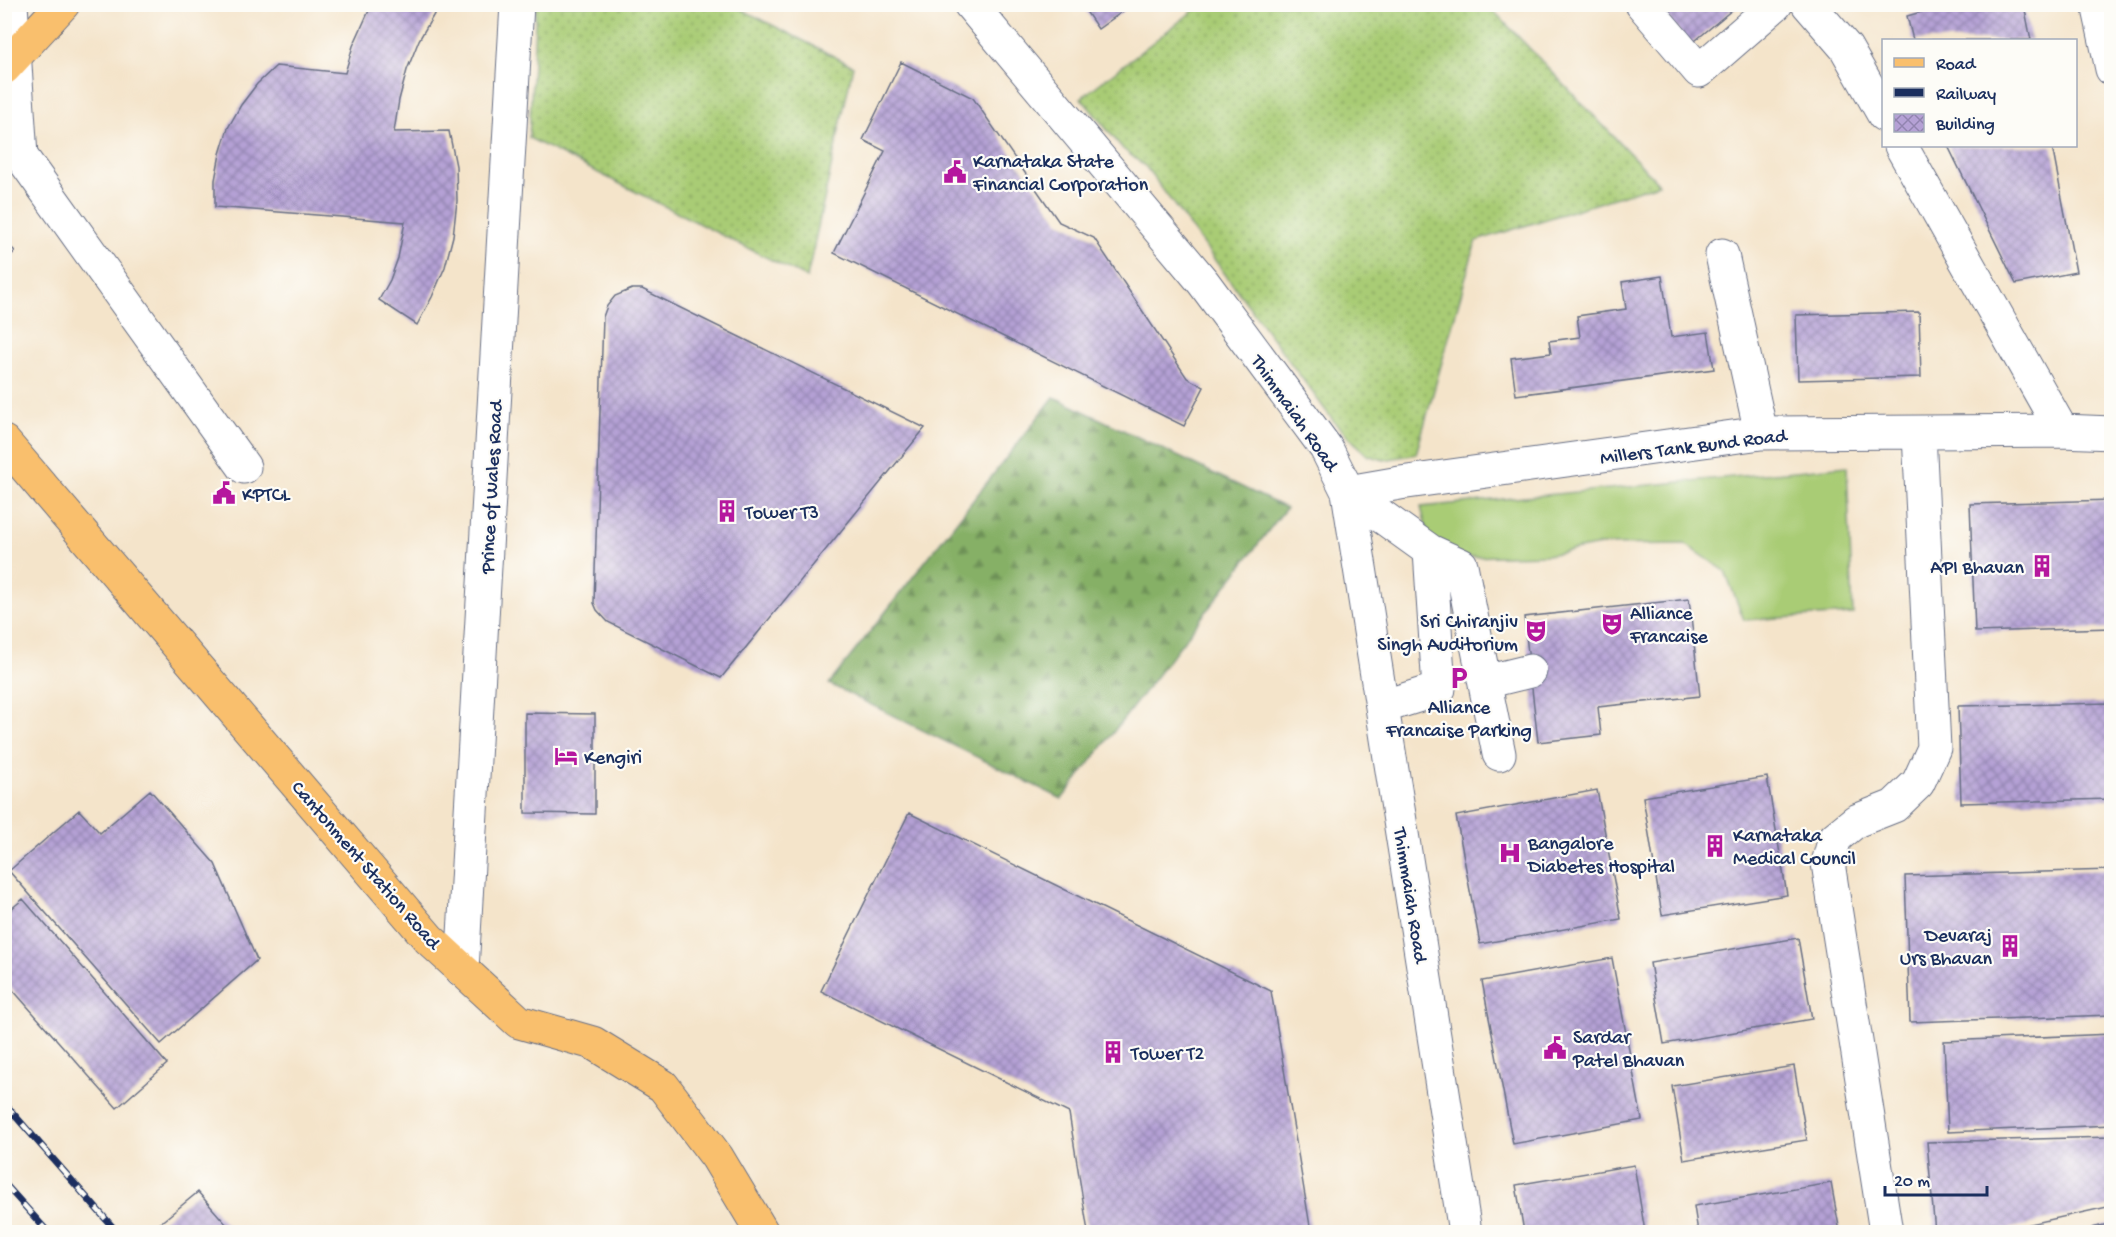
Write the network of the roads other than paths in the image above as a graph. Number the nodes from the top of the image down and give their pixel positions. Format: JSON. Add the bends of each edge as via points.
{"nodes":[{"id":1,"x":10,"y":4,"type":"edge"},
{"id":2,"x":63,"y":4,"type":"edge"},
{"id":3,"x":517,"y":4,"type":"edge"},
{"id":4,"x":970,"y":4,"type":"edge"},
{"id":5,"x":1642,"y":4,"type":"edge"},
{"id":6,"x":1776,"y":4,"type":"edge"},
{"id":7,"x":1808,"y":4,"type":"edge"},
{"id":8,"x":2098,"y":4,"type":"edge"},
{"id":9,"x":8,"y":62,"type":"edge"},
{"id":10,"x":2112,"y":69,"type":"edge"},
{"id":11,"x":1882,"y":111,"type":"edge"},
{"id":12,"x":1902,"y":147,"type":"edge"},
{"id":13,"x":1722,"y":255,"type":"dead end"},
{"id":14,"x":2062,"y":431,"type":"junction"},
{"id":15,"x":1761,"y":433,"type":"junction"},
{"id":16,"x":1919,"y":433,"type":"junction"},
{"id":17,"x":2112,"y":433,"type":"edge"},
{"id":18,"x":4,"y":442,"type":"edge"},
{"id":19,"x":244,"y":467,"type":"dead end"},
{"id":20,"x":1348,"y":492,"type":"junction"},
{"id":21,"x":1430,"y":551,"type":"junction"},
{"id":22,"x":1530,"y":671,"type":"dead end"},
{"id":23,"x":1485,"y":682,"type":"junction"},
{"id":24,"x":1382,"y":707,"type":"junction"},
{"id":25,"x":1499,"y":754,"type":"dead end"},
{"id":26,"x":462,"y":970,"type":"junction"},
{"id":27,"x":762,"y":1233,"type":"edge"},
{"id":28,"x":1466,"y":1233,"type":"edge"},
{"id":29,"x":1886,"y":1233,"type":"edge"}],
"edges":[{"from":1,"to":9,"type":"street"},
{"from":2,"to":9,"type":"main road"},
{"from":3,"to":26,"type":"street","name":"Prince of Wales Road"},
{"from":4,"to":20,"type":"street","name":"Thimmaiah Road","via":[[1203,282],[1326,448]]},
{"from":5,"to":6,"type":"street","via":[[1699,71]]},
{"from":7,"to":11,"type":"street","via":[[1846,48]]},
{"from":8,"to":10,"type":"street"},
{"from":9,"to":19,"type":"street","via":[[21,156]]},
{"from":12,"to":14,"type":"street"},
{"from":13,"to":15,"type":"street"},
{"from":14,"to":16,"type":"street","name":"Millers Tank Bund Road"},
{"from":14,"to":17,"type":"street","name":"Millers Tank Bund Road"},
{"from":15,"to":16,"type":"street","name":"Millers Tank Bund Road"},
{"from":15,"to":20,"type":"street","name":"Millers Tank Bund Road"},
{"from":16,"to":29,"type":"street","via":[[1934,748],[1918,783],[1894,806],[1856,821],[1834,838],[1828,863]]},
{"from":18,"to":26,"type":"main road","name":"Cantonment Station Road","via":[[429,939]]},
{"from":20,"to":21,"type":"street"},
{"from":20,"to":24,"type":"street","name":"Thimmaiah Road"},
{"from":21,"to":23,"type":"street","via":[[1461,565]]},
{"from":21,"to":24,"type":"street","via":[[1439,689]]},
{"from":22,"to":23,"type":"street"},
{"from":23,"to":25,"type":"street"},
{"from":24,"to":28,"type":"street","name":"Thimmaiah Road"},
{"from":26,"to":27,"type":"main road","name":"Cantonment Station Road","via":[[519,1022],[593,1043],[663,1086],[717,1157]]}]}
